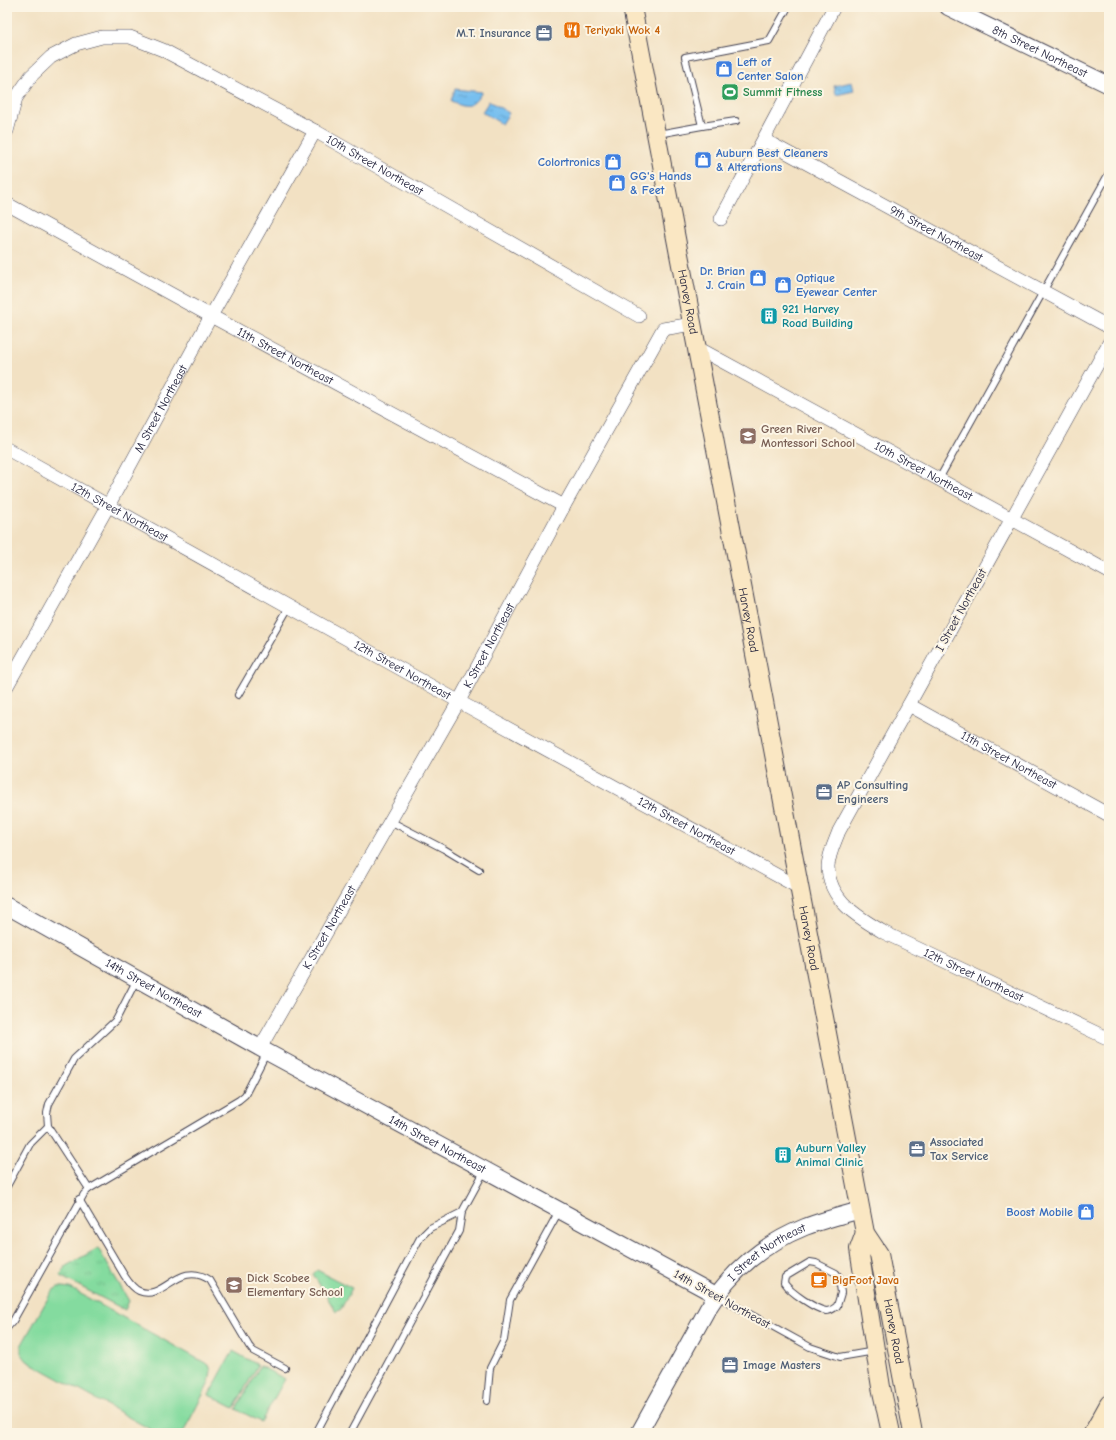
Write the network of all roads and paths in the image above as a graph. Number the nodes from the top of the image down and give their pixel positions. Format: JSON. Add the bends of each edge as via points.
{"nodes":[{"id":1,"x":788,"y":7,"type":"edge"},
{"id":2,"x":834,"y":7,"type":"edge"},
{"id":3,"x":948,"y":7,"type":"edge"},
{"id":4,"x":629,"y":8,"type":"edge"},
{"id":5,"x":1109,"y":85,"type":"edge"},
{"id":6,"x":736,"y":121,"type":"dead end"},
{"id":7,"x":702,"y":126,"type":"junction"},
{"id":8,"x":7,"y":131,"type":"edge"},
{"id":9,"x":315,"y":131,"type":"junction"},
{"id":10,"x":656,"y":135,"type":"junction"},
{"id":11,"x":764,"y":140,"type":"junction"},
{"id":12,"x":1109,"y":172,"type":"edge"},
{"id":13,"x":7,"y":204,"type":"edge"},
{"id":14,"x":721,"y":219,"type":"dead end"},
{"id":15,"x":1043,"y":291,"type":"junction"},
{"id":16,"x":211,"y":316,"type":"junction"},
{"id":17,"x":639,"y":316,"type":"dead end"},
{"id":18,"x":692,"y":324,"type":"junction"},
{"id":19,"x":1109,"y":327,"type":"edge"},
{"id":20,"x":1109,"y":343,"type":"edge"},
{"id":21,"x":696,"y":347,"type":"junction"},
{"id":22,"x":7,"y":449,"type":"edge"},
{"id":23,"x":939,"y":479,"type":"junction"},
{"id":24,"x":108,"y":506,"type":"junction"},
{"id":25,"x":564,"y":506,"type":"junction"},
{"id":26,"x":1012,"y":519,"type":"junction"},
{"id":27,"x":1109,"y":572,"type":"edge"},
{"id":28,"x":289,"y":607,"type":"junction"},
{"id":29,"x":8,"y":680,"type":"edge"},
{"id":30,"x":238,"y":695,"type":"dead end"},
{"id":31,"x":459,"y":701,"type":"junction"},
{"id":32,"x":909,"y":706,"type":"junction"},
{"id":33,"x":1109,"y":815,"type":"edge"},
{"id":34,"x":390,"y":822,"type":"junction"},
{"id":35,"x":478,"y":870,"type":"dead end"},
{"id":36,"x":831,"y":882,"type":"joint"},
{"id":37,"x":800,"y":888,"type":"junction"},
{"id":38,"x":7,"y":906,"type":"edge"},
{"id":39,"x":138,"y":979,"type":"junction"},
{"id":40,"x":1109,"y":1039,"type":"edge"},
{"id":41,"x":264,"y":1050,"type":"junction"},
{"id":42,"x":48,"y":1126,"type":"junction"},
{"id":43,"x":485,"y":1170,"type":"junction"},
{"id":44,"x":7,"y":1186,"type":"edge"},
{"id":45,"x":89,"y":1189,"type":"junction"},
{"id":46,"x":79,"y":1199,"type":"junction"},
{"id":47,"x":560,"y":1210,"type":"junction"},
{"id":48,"x":860,"y":1210,"type":"junction"},
{"id":49,"x":462,"y":1212,"type":"junction"},
{"id":50,"x":865,"y":1233,"type":"junction"},
{"id":51,"x":716,"y":1295,"type":"junction"},
{"id":52,"x":837,"y":1306,"type":"joint"},
{"id":53,"x":7,"y":1328,"type":"edge"},
{"id":54,"x":876,"y":1351,"type":"junction"},
{"id":55,"x":285,"y":1368,"type":"dead end"},
{"id":56,"x":881,"y":1387,"type":"junction"},
{"id":57,"x":487,"y":1401,"type":"dead end"},
{"id":58,"x":1109,"y":1404,"type":"edge"},
{"id":59,"x":316,"y":1433,"type":"edge"},
{"id":60,"x":350,"y":1433,"type":"edge"},
{"id":61,"x":640,"y":1433,"type":"edge"},
{"id":62,"x":891,"y":1433,"type":"edge"},
{"id":63,"x":901,"y":1433,"type":"edge"},
{"id":64,"x":913,"y":1433,"type":"edge"},
{"id":65,"x":1093,"y":1433,"type":"edge"}],
"edges":[{"from":1,"to":7,"type":"lane","via":[[769,41],[685,57]]},
{"from":2,"to":11,"type":"street"},
{"from":3,"to":5,"type":"street","name":"8th Street Northeast"},
{"from":4,"to":10,"type":"main road","name":"Harvey Road"},
{"from":6,"to":7,"type":"lane"},
{"from":7,"to":10,"type":"lane"},
{"from":8,"to":9,"type":"street","name":"10th Street Northeast","via":[[16,98],[31,76],[51,57],[76,44],[102,37],[130,37],[163,50]]},
{"from":9,"to":16,"type":"street","name":"M Street Northeast"},
{"from":9,"to":17,"type":"street","name":"10th Street Northeast"},
{"from":10,"to":18,"type":"main road","name":"Harvey Road"},
{"from":11,"to":14,"type":"street"},
{"from":11,"to":15,"type":"street","name":"9th Street Northeast"},
{"from":12,"to":15,"type":"lane"},
{"from":13,"to":16,"type":"street","name":"11th Street Northeast"},
{"from":15,"to":19,"type":"street","name":"9th Street Northeast"},
{"from":15,"to":23,"type":"lane"},
{"from":16,"to":24,"type":"street","name":"M Street Northeast"},
{"from":16,"to":25,"type":"street","name":"11th Street Northeast"},
{"from":18,"to":21,"type":"main road","name":"Harvey Road"},
{"from":18,"to":25,"type":"street","name":"K Street Northeast","via":[[663,329]]},
{"from":20,"to":26,"type":"street","name":"I Street Northeast"},
{"from":21,"to":23,"type":"street","name":"10th Street Northeast"},
{"from":21,"to":37,"type":"main road","name":"Harvey Road"},
{"from":22,"to":24,"type":"street","name":"12th Street Northeast"},
{"from":23,"to":26,"type":"street","name":"10th Street Northeast"},
{"from":24,"to":28,"type":"street","name":"12th Street Northeast"},
{"from":24,"to":29,"type":"street","name":"M Street Northeast"},
{"from":25,"to":31,"type":"street","name":"K Street Northeast"},
{"from":26,"to":27,"type":"street","name":"10th Street Northeast"},
{"from":26,"to":32,"type":"street","name":"I Street Northeast"},
{"from":28,"to":30,"type":"lane"},
{"from":28,"to":31,"type":"street","name":"12th Street Northeast"},
{"from":31,"to":34,"type":"street","name":"K Street Northeast"},
{"from":31,"to":37,"type":"street","name":"12th Street Northeast"},
{"from":32,"to":33,"type":"street","name":"11th Street Northeast"},
{"from":32,"to":36,"type":"street","name":"I Street Northeast","via":[[840,830],[828,866]]},
{"from":34,"to":35,"type":"lane","via":[[444,849]]},
{"from":34,"to":41,"type":"street","name":"K Street Northeast"},
{"from":36,"to":40,"type":"street","name":"12th Street Northeast","via":[[838,898],[863,921]]},
{"from":37,"to":48,"type":"main road","name":"Harvey Road"},
{"from":38,"to":39,"type":"street","name":"14th Street Northeast"},
{"from":39,"to":41,"type":"street","name":"14th Street Northeast"},
{"from":39,"to":42,"type":"lane","via":[[116,1020],[74,1059],[49,1104]]},
{"from":41,"to":43,"type":"street","name":"14th Street Northeast"},
{"from":41,"to":45,"type":"lane","via":[[244,1095],[239,1100]]},
{"from":42,"to":44,"type":"lane","via":[[30,1144]]},
{"from":42,"to":45,"type":"lane"},
{"from":43,"to":47,"type":"street","name":"14th Street Northeast"},
{"from":43,"to":49,"type":"lane"},
{"from":45,"to":46,"type":"lane"},
{"from":46,"to":53,"type":"lane"},
{"from":46,"to":55,"type":"lane","via":[[124,1275],[138,1291],[154,1292],[181,1276],[203,1276],[210,1280],[249,1346]]},
{"from":47,"to":51,"type":"street","name":"14th Street Northeast"},
{"from":47,"to":57,"type":"lane","via":[[510,1300],[504,1340],[490,1368]]},
{"from":48,"to":50,"type":"main road","name":"Harvey Road"},
{"from":48,"to":51,"type":"street","name":"I Street Northeast","via":[[806,1227],[781,1239],[744,1264]]},
{"from":49,"to":59,"type":"lane","via":[[430,1228],[420,1238]]},
{"from":49,"to":60,"type":"lane","via":[[459,1231]]},
{"from":50,"to":54,"type":"main road","name":"Harvey Road","via":[[859,1249]]},
{"from":50,"to":64,"type":"main road","name":"Harvey Road","via":[[879,1254]]},
{"from":51,"to":54,"type":"lane","name":"14th Street Northeast","via":[[810,1347],[840,1357]]},
{"from":51,"to":61,"type":"street","name":"I Street Northeast"},
{"from":52,"to":52,"type":"lane","via":[[841,1293],[836,1272],[816,1262],[810,1262],[785,1277],[784,1283],[788,1289],[803,1299],[825,1310]]},
{"from":54,"to":56,"type":"main road","name":"Harvey Road"},
{"from":56,"to":62,"type":"main road","name":"Harvey Road"},
{"from":56,"to":63,"type":"main road","via":[[894,1401]]},
{"from":58,"to":65,"type":"main road"}]}
